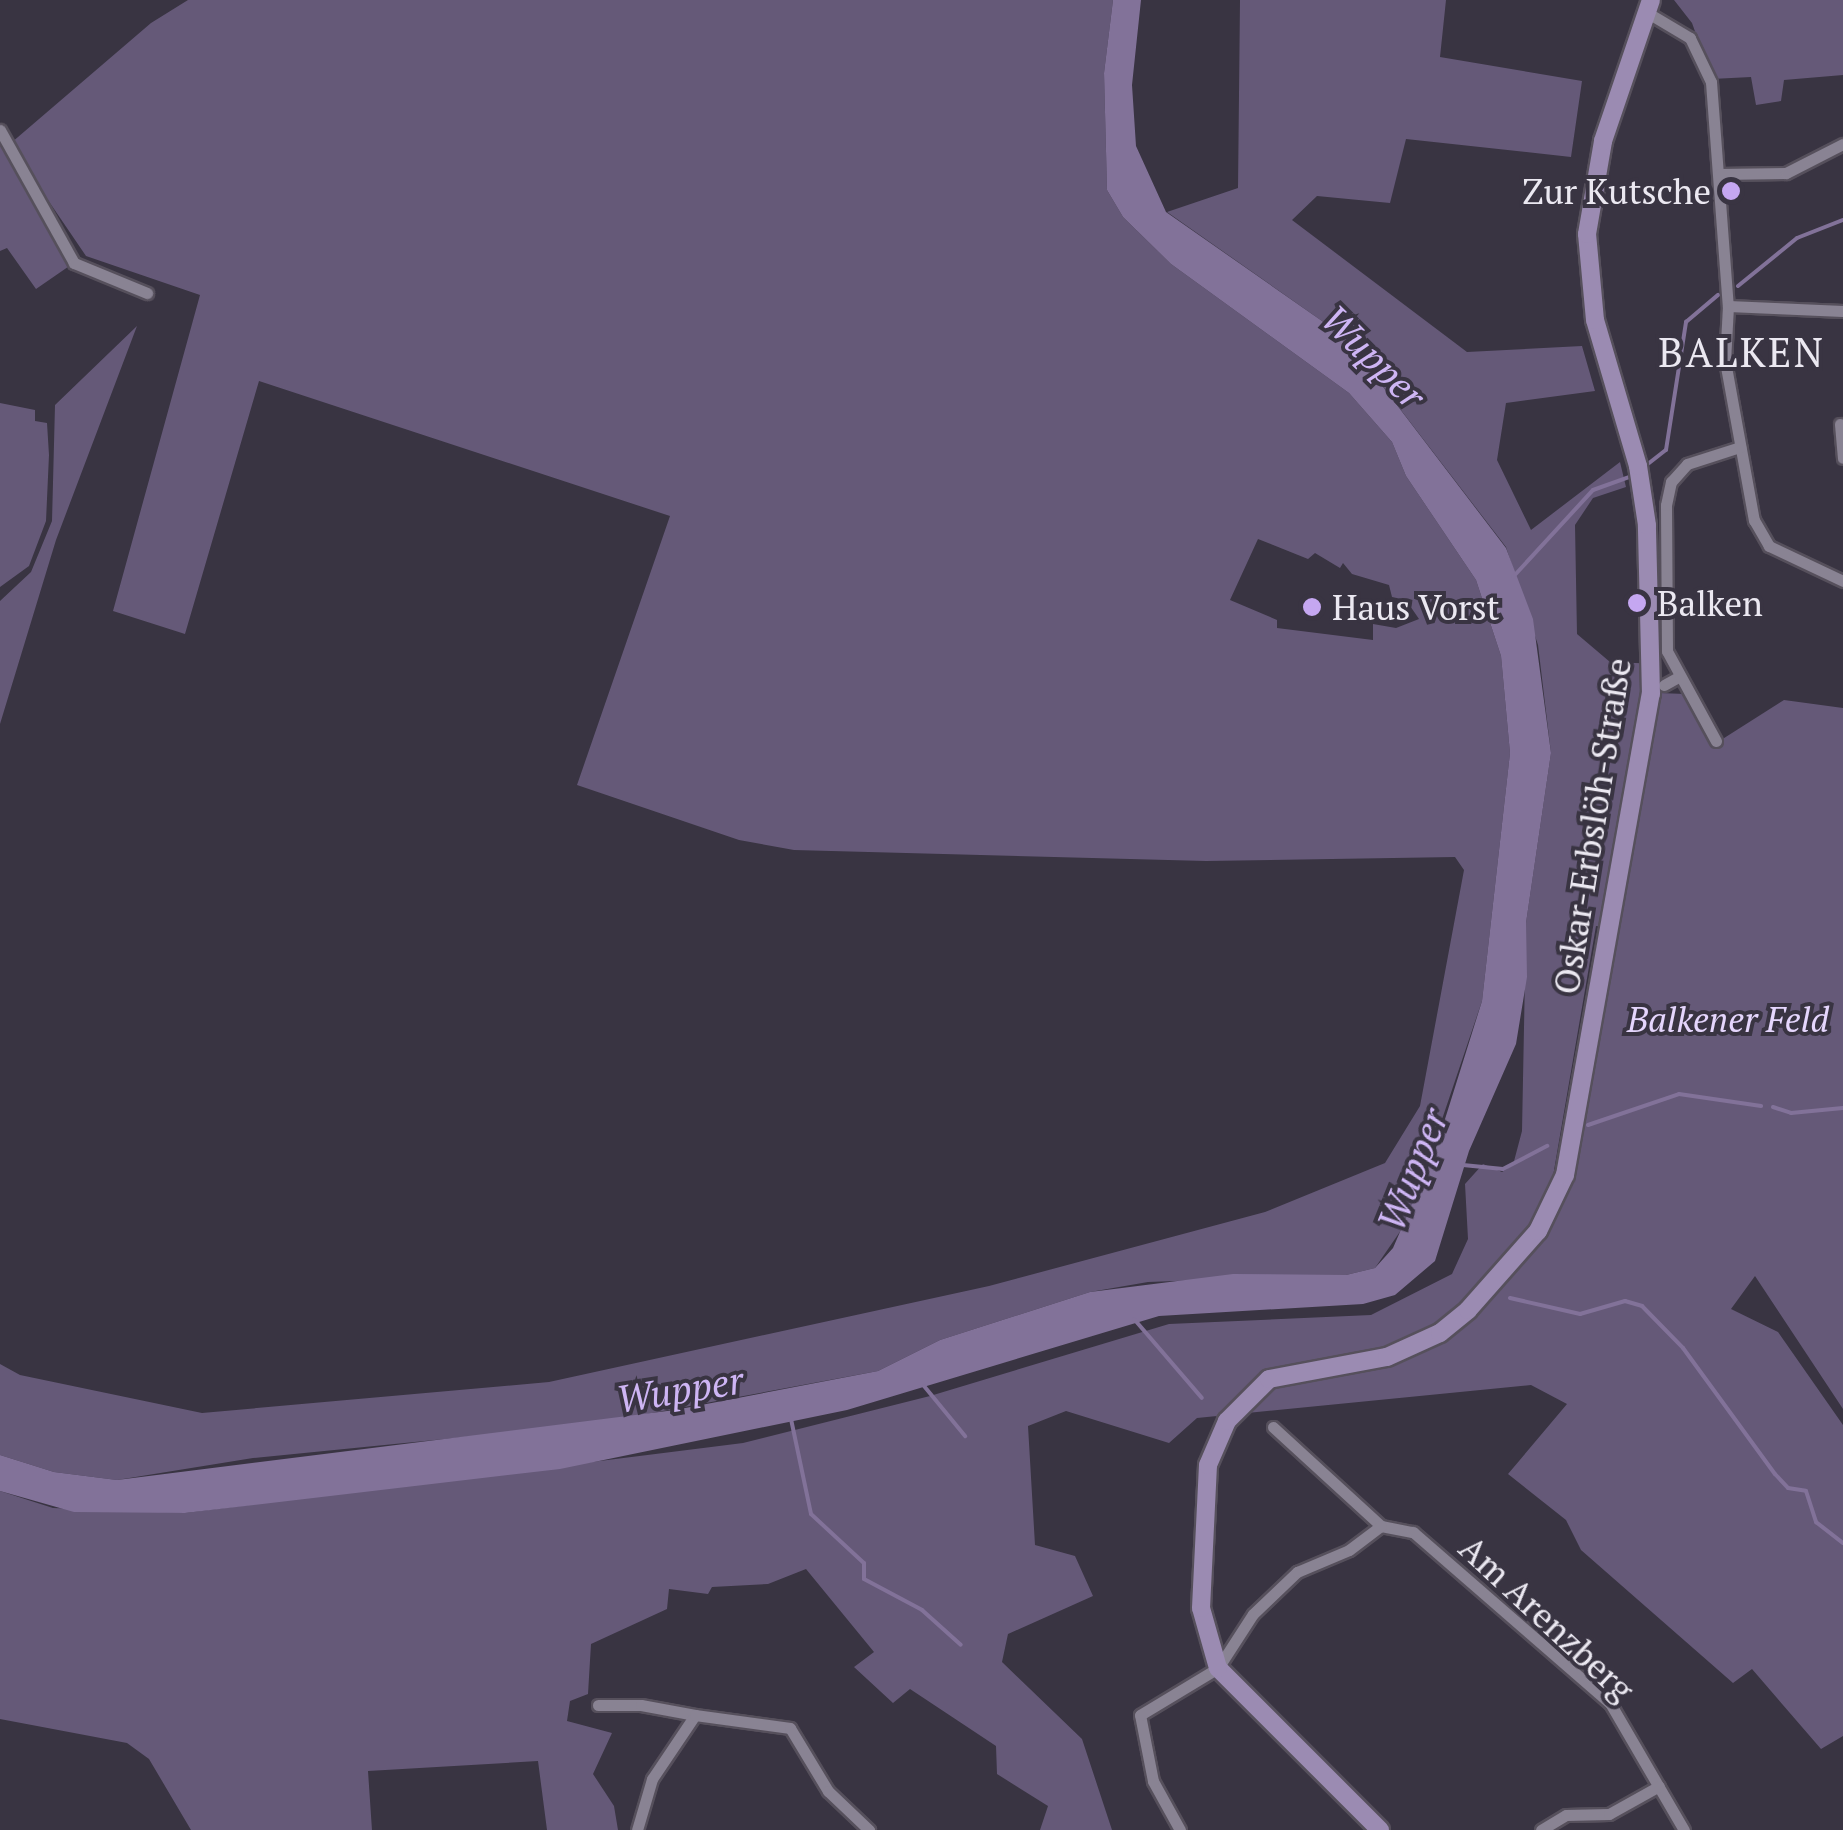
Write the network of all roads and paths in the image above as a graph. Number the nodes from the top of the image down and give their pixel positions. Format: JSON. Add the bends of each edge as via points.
{"nodes":[{"id":1,"x":1649,"y":7,"type":"edge"},
{"id":2,"x":0,"y":130,"type":"edge"},
{"id":3,"x":1843,"y":144,"type":"edge"},
{"id":4,"x":1719,"y":174,"type":"junction"},
{"id":5,"x":147,"y":294,"type":"dead end"},
{"id":6,"x":1728,"y":306,"type":"junction"},
{"id":7,"x":1843,"y":311,"type":"edge"},
{"id":8,"x":1840,"y":424,"type":"dead end"},
{"id":9,"x":1740,"y":447,"type":"junction"},
{"id":10,"x":1843,"y":458,"type":"edge"},
{"id":11,"x":1843,"y":581,"type":"edge"},
{"id":12,"x":1680,"y":676,"type":"junction"},
{"id":13,"x":1664,"y":685,"type":"dead end"},
{"id":14,"x":1716,"y":741,"type":"dead end"},
{"id":15,"x":1273,"y":1427,"type":"dead end"},
{"id":16,"x":1380,"y":1526,"type":"junction"},
{"id":17,"x":1218,"y":1668,"type":"junction"},
{"id":18,"x":598,"y":1705,"type":"dead end"},
{"id":19,"x":695,"y":1716,"type":"junction"},
{"id":20,"x":1659,"y":1786,"type":"junction"},
{"id":21,"x":637,"y":1830,"type":"edge"},
{"id":22,"x":870,"y":1830,"type":"edge"},
{"id":23,"x":1180,"y":1830,"type":"edge"},
{"id":24,"x":1380,"y":1830,"type":"edge"},
{"id":25,"x":1541,"y":1830,"type":"edge"},
{"id":26,"x":1684,"y":1830,"type":"edge"}],
"edges":[{"from":1,"to":4,"type":"street","via":[[1690,38],[1711,82]]},
{"from":1,"to":17,"type":"main road","name":"Oskar-Erbslöh-Straße","via":[[1603,141],[1587,234],[1595,320],[1639,474],[1652,604],[1649,710],[1559,1192],[1526,1247],[1440,1333],[1387,1357],[1269,1379],[1228,1421],[1208,1465],[1200,1530],[1201,1608]]},
{"from":2,"to":5,"type":"street","via":[[74,263]]},
{"from":3,"to":4,"type":"street","via":[[1786,173]]},
{"from":4,"to":6,"type":"street"},
{"from":6,"to":7,"type":"street"},
{"from":6,"to":9,"type":"street","via":[[1725,361]]},
{"from":8,"to":10,"type":"street"},
{"from":9,"to":11,"type":"street","via":[[1753,519],[1769,546]]},
{"from":9,"to":12,"type":"street","via":[[1687,464],[1671,482],[1665,596],[1668,651]]},
{"from":12,"to":13,"type":"street"},
{"from":12,"to":14,"type":"street"},
{"from":15,"to":16,"type":"street","name":"Am Arenzberg"},
{"from":16,"to":17,"type":"street","via":[[1349,1550],[1296,1572],[1253,1614]]},
{"from":16,"to":20,"type":"street","name":"Am Arenzberg","via":[[1413,1532],[1610,1703]]},
{"from":17,"to":23,"type":"street","via":[[1140,1715],[1153,1781]]},
{"from":17,"to":24,"type":"main road"},
{"from":18,"to":19,"type":"street","via":[[641,1704]]},
{"from":19,"to":21,"type":"street","via":[[652,1779]]},
{"from":19,"to":22,"type":"street","via":[[790,1728],[828,1790]]},
{"from":20,"to":25,"type":"street","via":[[1609,1814],[1566,1815]]},
{"from":20,"to":26,"type":"street","name":"Am Arenzberg"}]}
